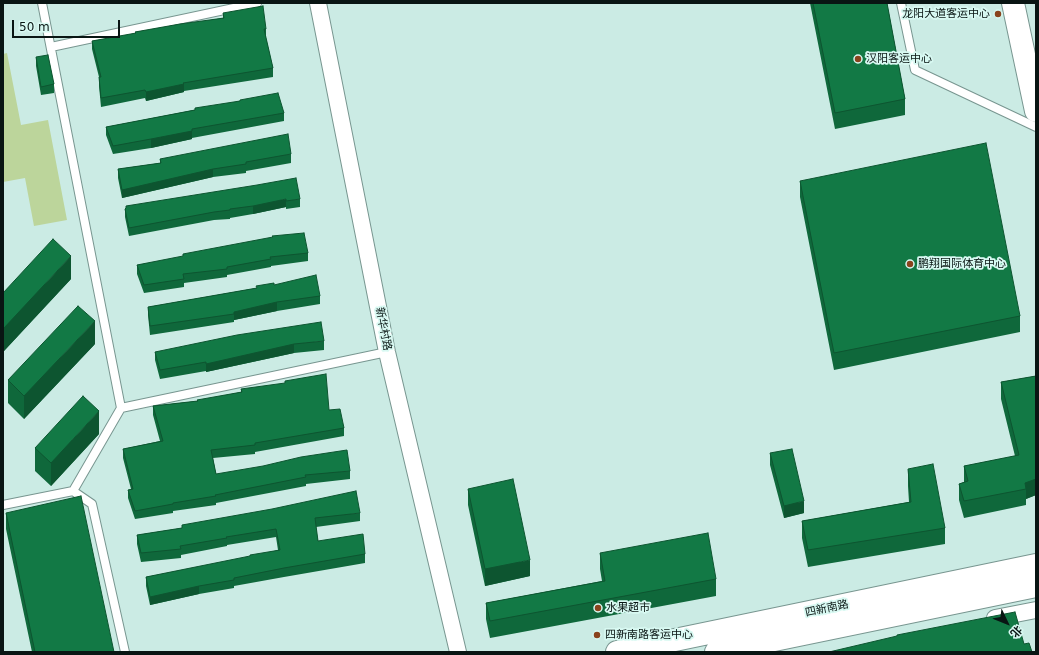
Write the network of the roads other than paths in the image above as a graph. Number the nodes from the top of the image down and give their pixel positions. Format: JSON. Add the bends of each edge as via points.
{"nodes":[{"id":1,"x":42,"y":3,"type":"edge"},
{"id":2,"x":257,"y":3,"type":"edge"},
{"id":3,"x":318,"y":3,"type":"edge"},
{"id":4,"x":901,"y":3,"type":"edge"},
{"id":5,"x":1013,"y":3,"type":"edge"},
{"id":6,"x":51,"y":47,"type":"junction"},
{"id":7,"x":1036,"y":111,"type":"edge"},
{"id":8,"x":1036,"y":127,"type":"edge"},
{"id":9,"x":388,"y":352,"type":"junction"},
{"id":10,"x":121,"y":408,"type":"junction"},
{"id":11,"x":73,"y":491,"type":"junction"},
{"id":12,"x":3,"y":505,"type":"edge"},
{"id":13,"x":1036,"y":565,"type":"edge"},
{"id":14,"x":1036,"y":586,"type":"edge"},
{"id":15,"x":1036,"y":610,"type":"edge"},
{"id":16,"x":982,"y":621,"type":"edge"},
{"id":17,"x":455,"y":651,"type":"edge"},
{"id":18,"x":125,"y":652,"type":"edge"},
{"id":19,"x":617,"y":652,"type":"edge"},
{"id":20,"x":716,"y":652,"type":"edge"}],
"edges":[{"from":1,"to":6,"type":"lane"},
{"from":2,"to":6,"type":"lane"},
{"from":3,"to":9,"type":"street","name":"新华村路"},
{"from":4,"to":8,"type":"lane","via":[[915,70]]},
{"from":5,"to":7,"type":"main road"},
{"from":6,"to":10,"type":"lane"},
{"from":9,"to":10,"type":"lane"},
{"from":9,"to":17,"type":"street","name":"新华村路"},
{"from":10,"to":11,"type":"lane"},
{"from":11,"to":12,"type":"lane"},
{"from":11,"to":18,"type":"lane","via":[[92,504]]},
{"from":13,"to":19,"type":"main road","name":"四新南路"},
{"from":14,"to":20,"type":"main road","name":"四新南路"},
{"from":15,"to":16,"type":"street"}]}
